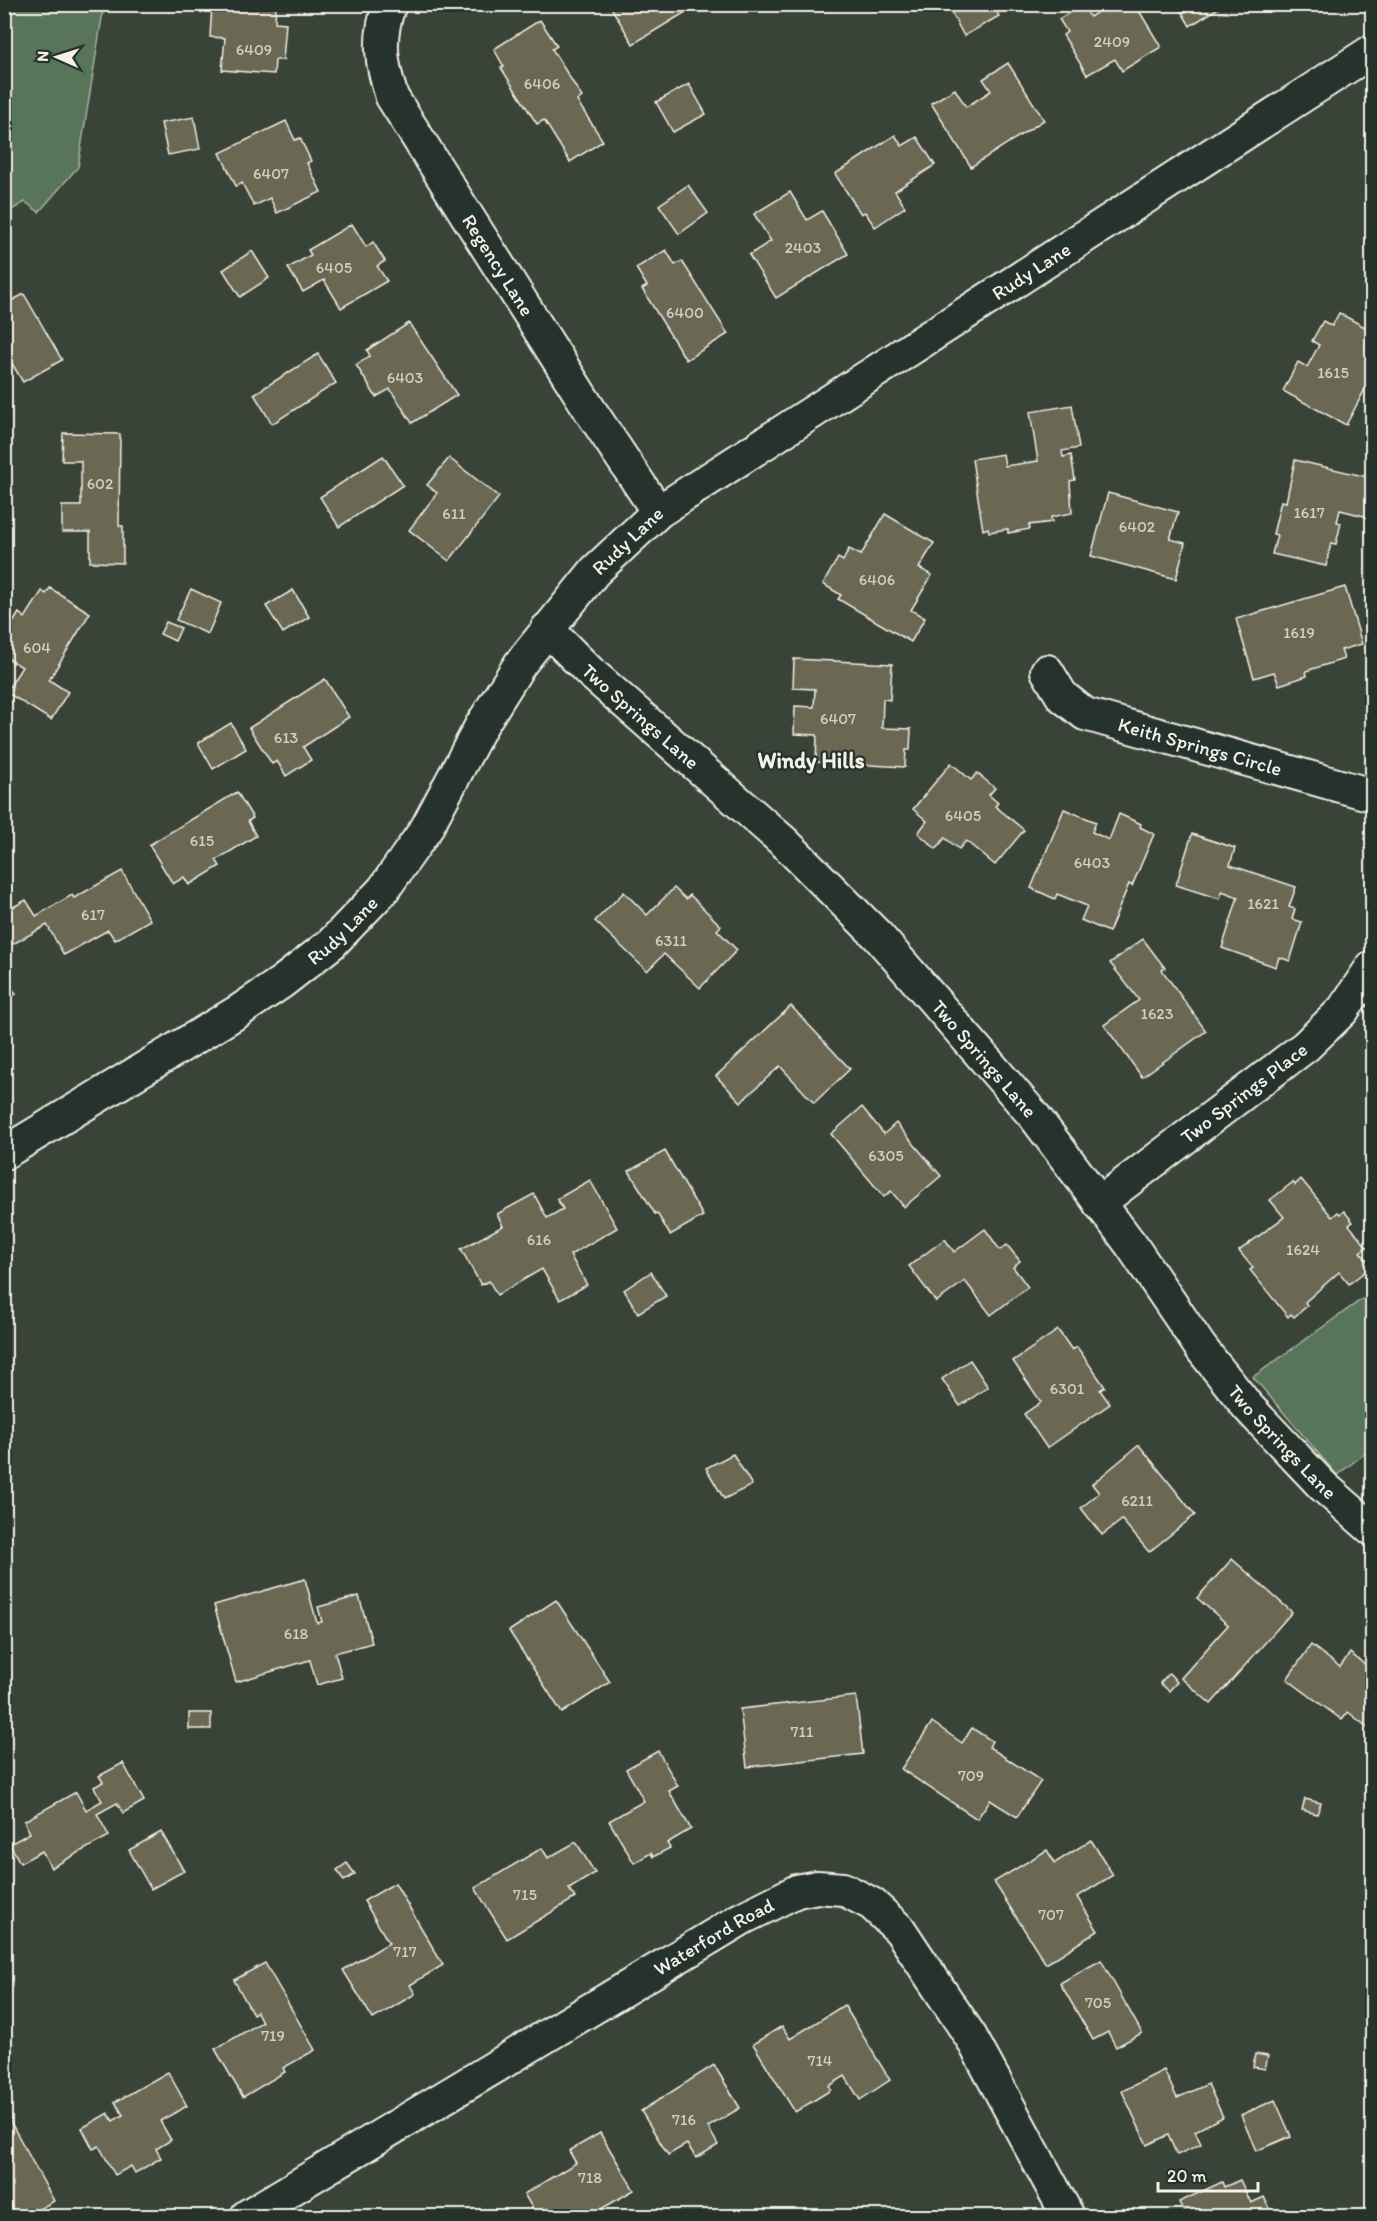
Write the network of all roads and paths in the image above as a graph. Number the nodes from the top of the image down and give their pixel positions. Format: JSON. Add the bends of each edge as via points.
{"nodes":[{"id":1,"x":390,"y":4,"type":"edge"},
{"id":2,"x":1372,"y":51,"type":"edge"},
{"id":3,"x":658,"y":513,"type":"junction"},
{"id":4,"x":547,"y":629,"type":"junction"},
{"id":5,"x":1047,"y":671,"type":"dead end"},
{"id":6,"x":1372,"y":795,"type":"edge"},
{"id":7,"x":1372,"y":967,"type":"edge"},
{"id":8,"x":4,"y":1153,"type":"edge"},
{"id":9,"x":1099,"y":1203,"type":"junction"},
{"id":10,"x":1372,"y":1529,"type":"edge"},
{"id":11,"x":247,"y":2217,"type":"edge"},
{"id":12,"x":1068,"y":2217,"type":"edge"}],
"edges":[{"from":1,"to":3,"type":"street","name":"Regency Lane","via":[[380,48],[392,97]]},
{"from":2,"to":3,"type":"street","name":"Rudy Lane"},
{"from":3,"to":4,"type":"street","name":"Rudy Lane","via":[[595,571]]},
{"from":4,"to":8,"type":"street","name":"Rudy Lane","via":[[481,726],[426,829],[383,890],[332,944],[239,1011]]},
{"from":4,"to":9,"type":"street","name":"Two Springs Lane","via":[[590,672],[784,842],[878,936],[1035,1116]]},
{"from":5,"to":6,"type":"street","name":"Keith Springs Circle","via":[[1062,696],[1085,714]]},
{"from":7,"to":9,"type":"street","name":"Two Springs Place","via":[[1342,1010],[1306,1046]]},
{"from":9,"to":10,"type":"street","name":"Two Springs Lane","via":[[1201,1348],[1248,1407],[1323,1486]]},
{"from":11,"to":12,"type":"street","name":"Waterford Road","via":[[741,1919],[797,1891],[817,1887],[843,1889],[872,1904],[900,1930],[971,2037]]}]}
